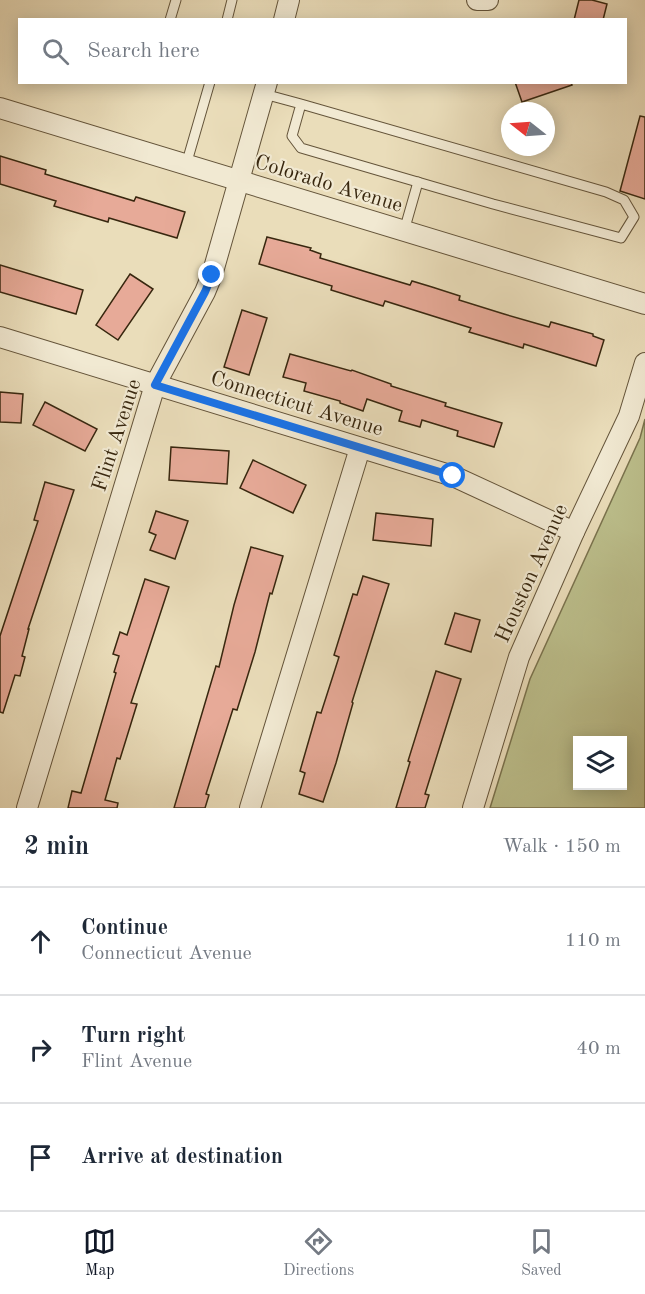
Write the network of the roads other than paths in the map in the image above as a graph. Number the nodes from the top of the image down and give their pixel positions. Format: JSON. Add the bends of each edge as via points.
{"nodes":[{"id":1,"x":176,"y":0,"type":"edge"},
{"id":2,"x":232,"y":0,"type":"edge"},
{"id":3,"x":289,"y":0,"type":"edge"},
{"id":4,"x":477,"y":0,"type":"edge"},
{"id":5,"x":488,"y":0,"type":"edge"},
{"id":6,"x":171,"y":18,"type":"edge"},
{"id":7,"x":228,"y":18,"type":"edge"},
{"id":8,"x":284,"y":18,"type":"edge"},
{"id":9,"x":209,"y":84,"type":"edge"},
{"id":10,"x":265,"y":88,"type":"edge"},
{"id":11,"x":301,"y":104,"type":"junction"},
{"id":12,"x":0,"y":108,"type":"edge"},
{"id":13,"x":186,"y":165,"type":"junction"},
{"id":14,"x":240,"y":181,"type":"junction"},
{"id":15,"x":418,"y":182,"type":"junction"},
{"id":16,"x":404,"y":231,"type":"junction"},
{"id":17,"x":645,"y":304,"type":"edge"},
{"id":18,"x":0,"y":337,"type":"edge"},
{"id":19,"x":645,"y":363,"type":"edge"},
{"id":20,"x":155,"y":385,"type":"junction"},
{"id":21,"x":360,"y":448,"type":"junction"},
{"id":22,"x":574,"y":532,"type":"junction"},
{"id":23,"x":27,"y":808,"type":"edge"},
{"id":24,"x":250,"y":808,"type":"edge"},
{"id":25,"x":473,"y":808,"type":"edge"}],
"edges":[{"from":1,"to":6,"type":"lane"},
{"from":2,"to":7,"type":"lane"},
{"from":3,"to":8,"type":"street"},
{"from":4,"to":5,"type":"street"},
{"from":9,"to":13,"type":"lane"},
{"from":10,"to":11,"type":"lane"},
{"from":10,"to":14,"type":"street","name":"Flint Avenue"},
{"from":11,"to":15,"type":"lane","via":[[292,136],[302,148]]},
{"from":11,"to":15,"type":"lane","via":[[606,192],[624,200],[634,217],[621,238]]},
{"from":12,"to":13,"type":"street","name":"Colorado Avenue"},
{"from":13,"to":14,"type":"street","name":"Colorado Avenue"},
{"from":14,"to":16,"type":"street","name":"Colorado Avenue"},
{"from":14,"to":20,"type":"street","name":"Flint Avenue","via":[[205,292]]},
{"from":15,"to":16,"type":"lane"},
{"from":16,"to":17,"type":"street","name":"Colorado Avenue"},
{"from":18,"to":20,"type":"street","name":"Connecticut Avenue"},
{"from":19,"to":22,"type":"street","name":"Houston Avenue","via":[[629,416]]},
{"from":20,"to":21,"type":"street","name":"Connecticut Avenue"},
{"from":20,"to":23,"type":"street","name":"Flint Avenue"},
{"from":21,"to":22,"type":"street","name":"Connecticut Avenue","via":[[453,476]]},
{"from":21,"to":24,"type":"street"},
{"from":22,"to":25,"type":"street","name":"Houston Avenue","via":[[519,657]]}]}
